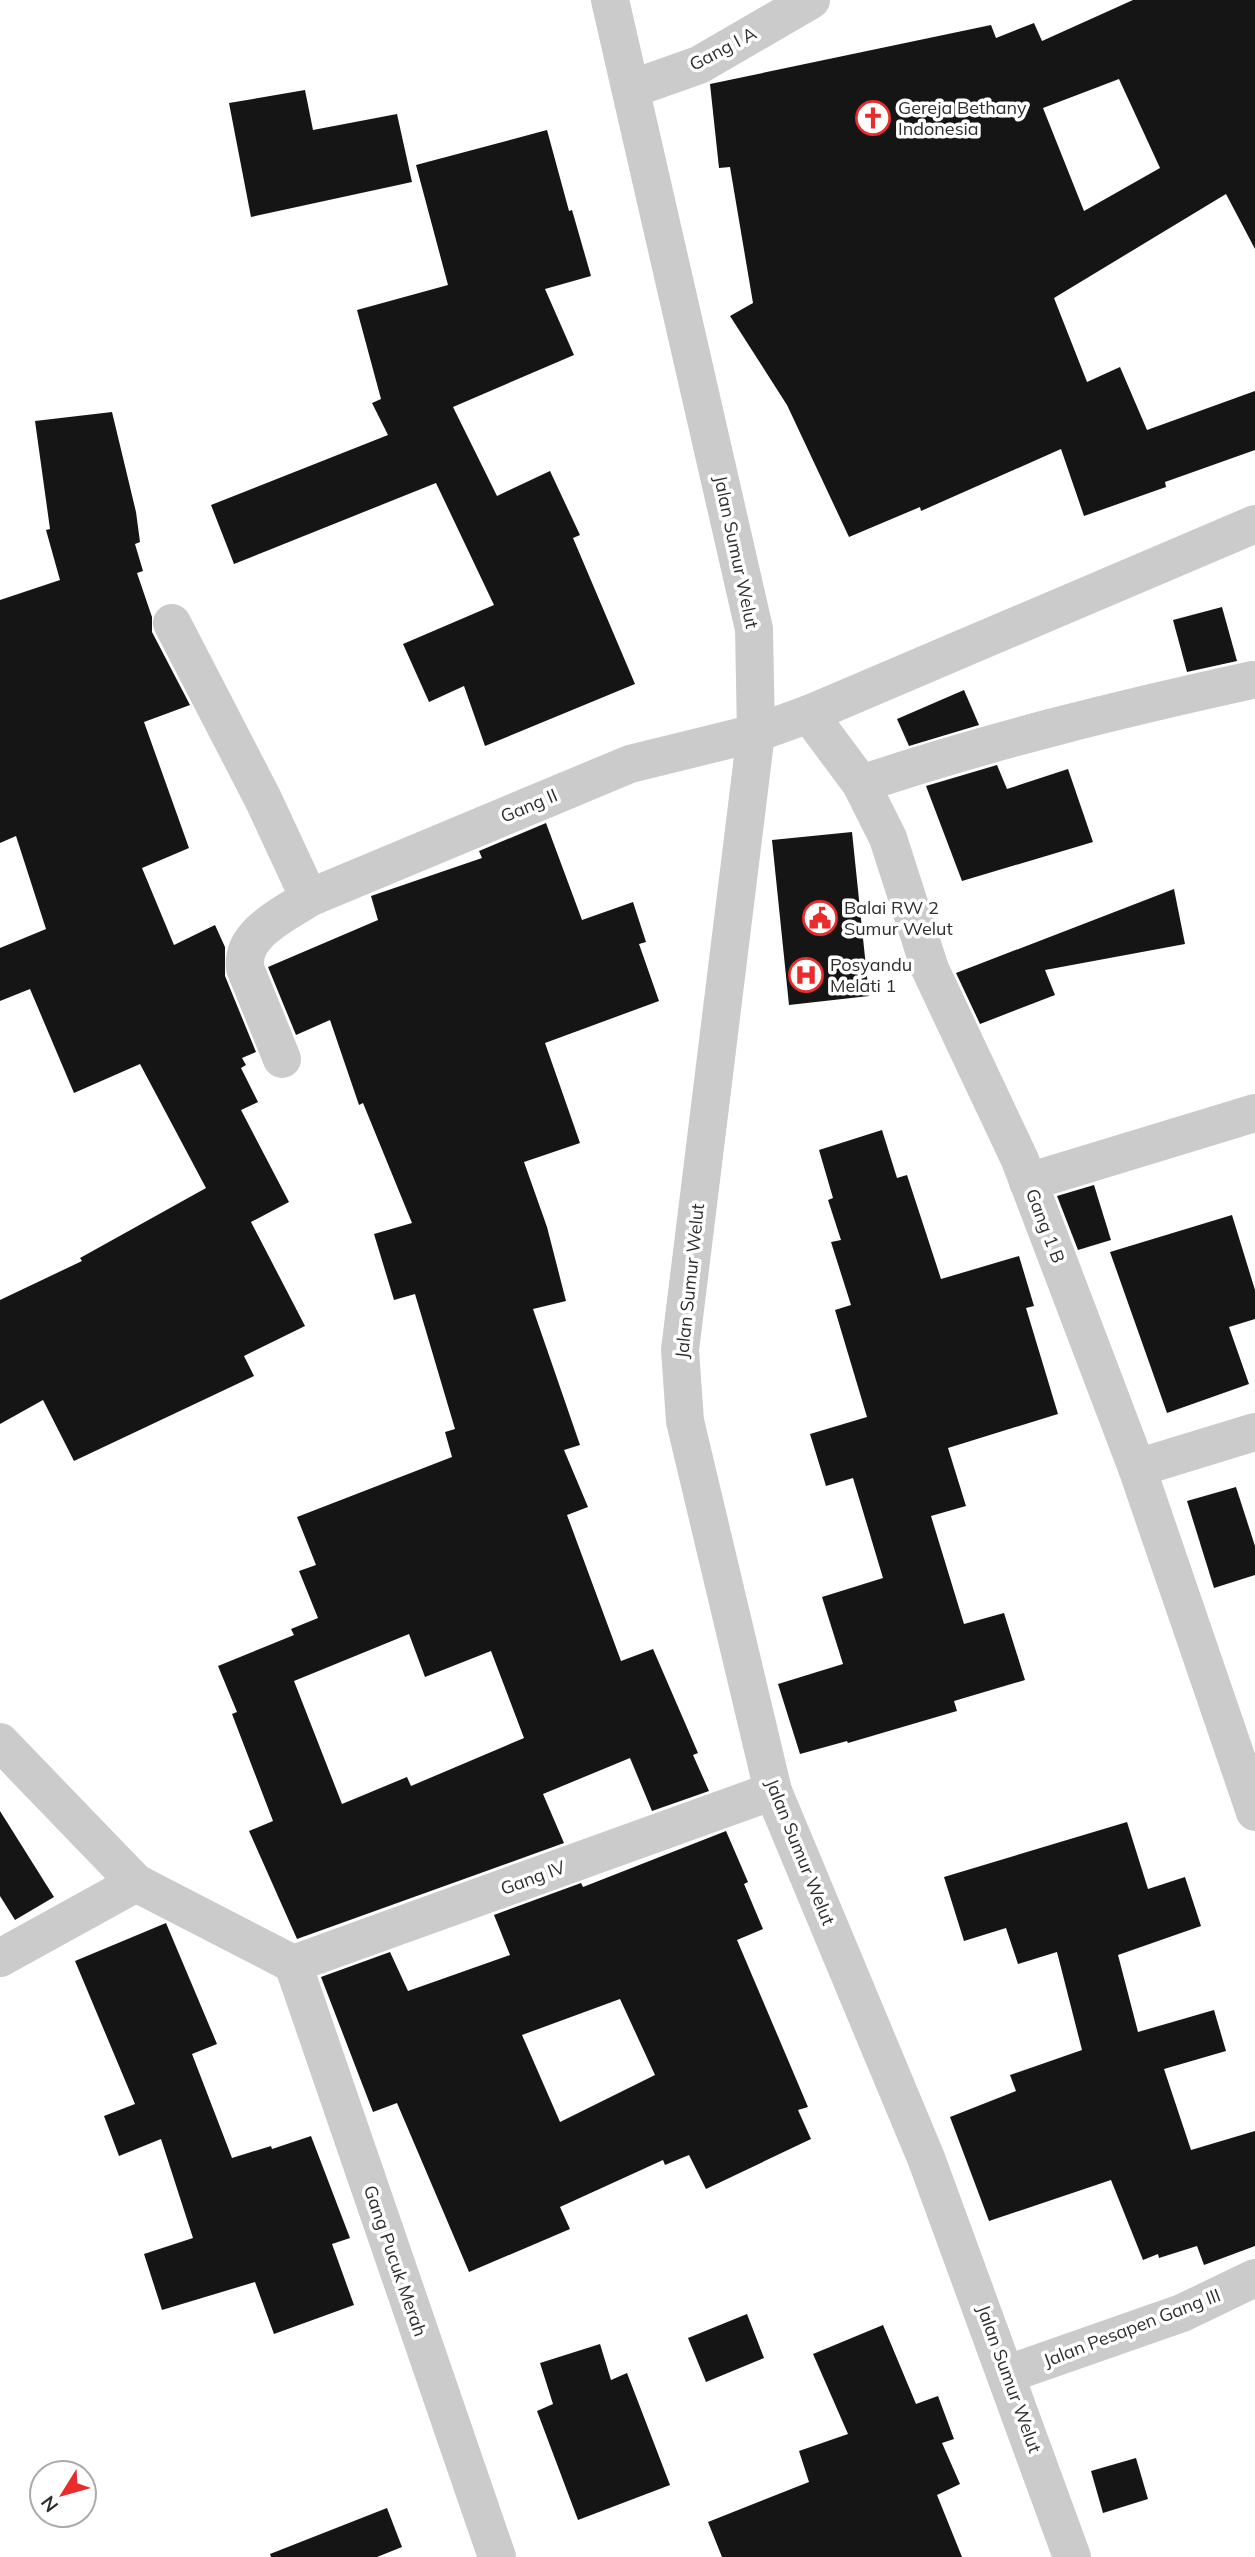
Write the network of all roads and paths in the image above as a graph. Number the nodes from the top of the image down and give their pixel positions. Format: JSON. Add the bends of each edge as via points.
{"nodes":[{"id":1,"x":610,"y":0,"type":"edge"},
{"id":2,"x":811,"y":0,"type":"edge"},
{"id":3,"x":631,"y":89,"type":"junction"},
{"id":4,"x":1255,"y":524,"type":"edge"},
{"id":5,"x":172,"y":623,"type":"dead end"},
{"id":6,"x":1252,"y":680,"type":"dead end"},
{"id":7,"x":809,"y":714,"type":"junction"},
{"id":8,"x":756,"y":733,"type":"junction"},
{"id":9,"x":861,"y":785,"type":"junction"},
{"id":10,"x":309,"y":898,"type":"junction"},
{"id":11,"x":282,"y":1059,"type":"dead end"},
{"id":12,"x":1255,"y":1113,"type":"edge"},
{"id":13,"x":1028,"y":1182,"type":"junction"},
{"id":14,"x":1255,"y":1432,"type":"edge"},
{"id":15,"x":1137,"y":1468,"type":"junction"},
{"id":16,"x":0,"y":1742,"type":"edge"},
{"id":17,"x":773,"y":1791,"type":"junction"},
{"id":18,"x":1255,"y":1812,"type":"edge"},
{"id":19,"x":136,"y":1883,"type":"junction"},
{"id":20,"x":0,"y":1958,"type":"edge"},
{"id":21,"x":293,"y":1964,"type":"junction"},
{"id":22,"x":1255,"y":2278,"type":"edge"},
{"id":23,"x":1008,"y":2374,"type":"junction"},
{"id":24,"x":496,"y":2557,"type":"edge"},
{"id":25,"x":1072,"y":2557,"type":"edge"}],
"edges":[{"from":1,"to":3,"type":"street","name":"Jalan Sumur Welut"},
{"from":2,"to":3,"type":"street","name":"Gang I A","via":[[699,65]]},
{"from":3,"to":8,"type":"street","name":"Jalan Sumur Welut","via":[[754,629]]},
{"from":4,"to":7,"type":"street"},
{"from":5,"to":10,"type":"street"},
{"from":6,"to":9,"type":"street","via":[[1122,709]]},
{"from":7,"to":8,"type":"street"},
{"from":7,"to":9,"type":"street","name":"Gang 1 B"},
{"from":8,"to":10,"type":"street","name":"Gang II","via":[[630,764]]},
{"from":8,"to":17,"type":"street","name":"Jalan Sumur Welut","via":[[680,1350],[685,1421]]},
{"from":9,"to":13,"type":"street","name":"Gang 1 B","via":[[888,838],[930,970]]},
{"from":10,"to":11,"type":"street","name":"Gang II","via":[[256,934],[244,958]]},
{"from":12,"to":13,"type":"street"},
{"from":13,"to":15,"type":"street","name":"Gang 1 B"},
{"from":14,"to":15,"type":"street"},
{"from":15,"to":18,"type":"street","name":"Gang 1 B"},
{"from":16,"to":19,"type":"street"},
{"from":17,"to":21,"type":"street","name":"Gang IV"},
{"from":17,"to":23,"type":"street","name":"Jalan Sumur Welut","via":[[926,2158]]},
{"from":19,"to":20,"type":"street"},
{"from":19,"to":21,"type":"street"},
{"from":21,"to":24,"type":"street","name":"Gang Pucuk Merah"},
{"from":22,"to":23,"type":"street","name":"Jalan Pesapen Gang III","via":[[1182,2313]]},
{"from":23,"to":25,"type":"street","name":"Jalan Sumur Welut"}]}
